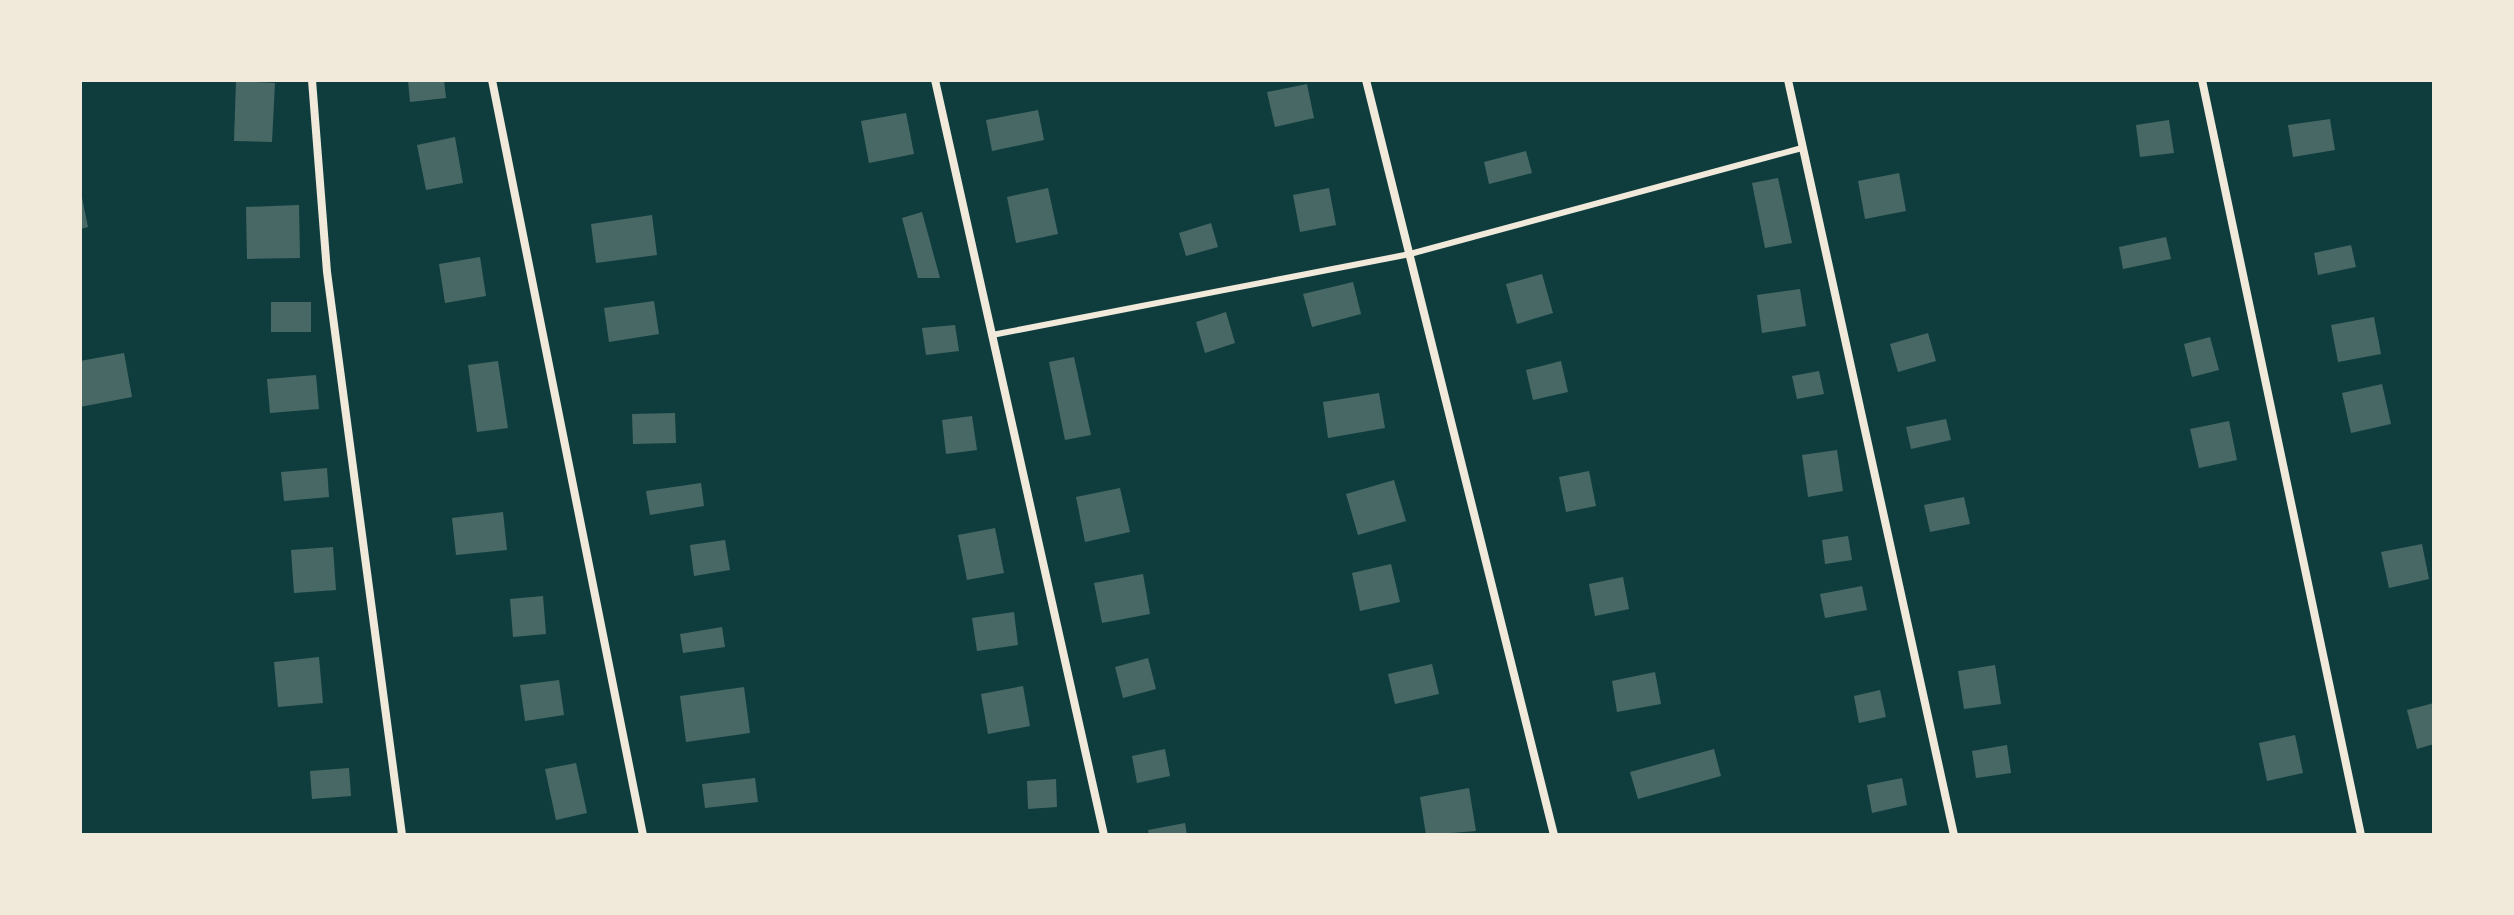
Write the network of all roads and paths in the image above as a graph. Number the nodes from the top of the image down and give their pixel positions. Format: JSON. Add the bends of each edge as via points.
{"nodes":[{"id":1,"x":312,"y":80,"type":"edge"},
{"id":2,"x":492,"y":80,"type":"edge"},
{"id":3,"x":935,"y":80,"type":"edge"},
{"id":4,"x":1366,"y":80,"type":"edge"},
{"id":5,"x":1788,"y":80,"type":"edge"},
{"id":6,"x":2202,"y":80,"type":"edge"},
{"id":7,"x":1802,"y":148,"type":"junction"},
{"id":8,"x":1410,"y":254,"type":"junction"},
{"id":9,"x":992,"y":335,"type":"junction"},
{"id":10,"x":402,"y":835,"type":"edge"},
{"id":11,"x":643,"y":835,"type":"edge"},
{"id":12,"x":1104,"y":835,"type":"edge"},
{"id":13,"x":1554,"y":835,"type":"edge"},
{"id":14,"x":1954,"y":835,"type":"edge"},
{"id":15,"x":2361,"y":835,"type":"edge"}],
"edges":[{"from":1,"to":10,"type":"street","via":[[327,272]]},
{"from":2,"to":11,"type":"street"},
{"from":3,"to":9,"type":"street"},
{"from":4,"to":8,"type":"street"},
{"from":5,"to":7,"type":"street"},
{"from":6,"to":15,"type":"street"},
{"from":7,"to":8,"type":"lane"},
{"from":7,"to":14,"type":"street"},
{"from":8,"to":9,"type":"lane"},
{"from":8,"to":13,"type":"street"},
{"from":9,"to":12,"type":"street"}]}
